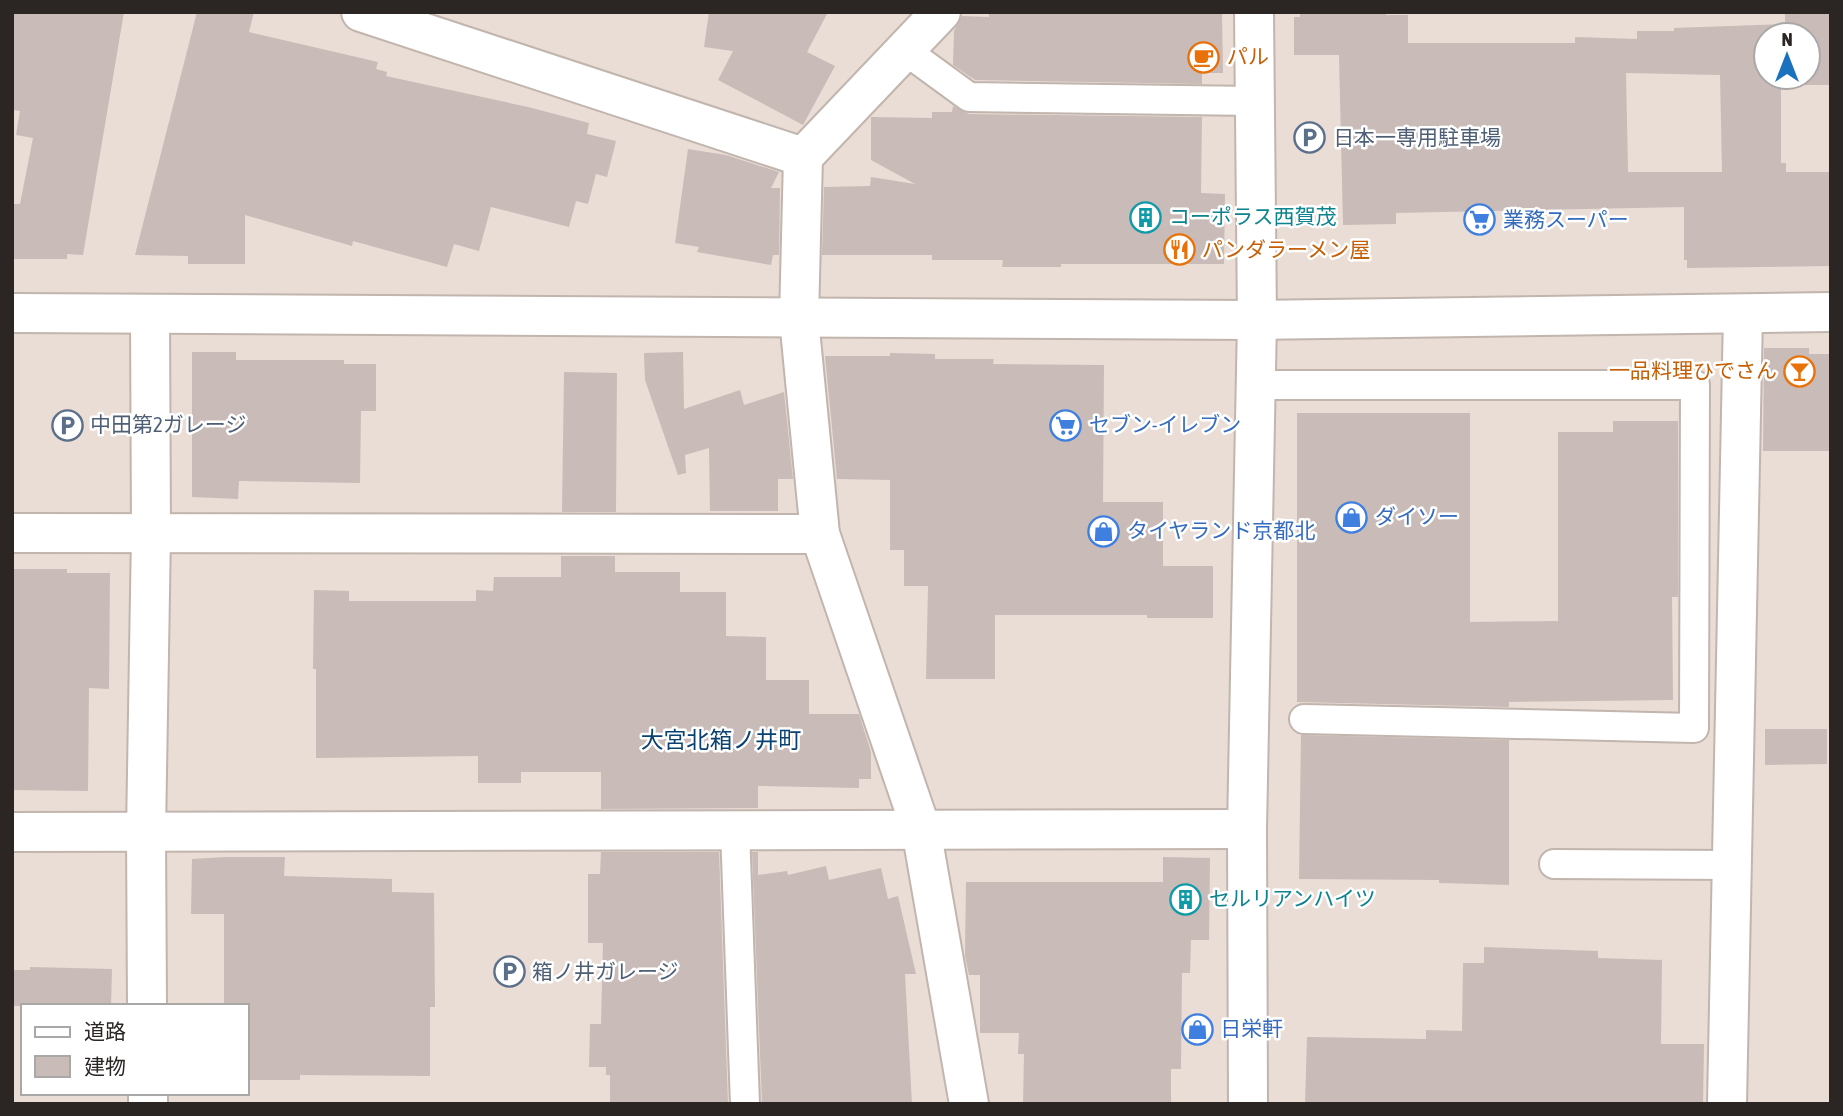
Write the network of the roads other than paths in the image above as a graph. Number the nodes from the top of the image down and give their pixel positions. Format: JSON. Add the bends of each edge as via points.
{"nodes":[{"id":1,"x":361,"y":12,"type":"edge"},
{"id":2,"x":941,"y":12,"type":"edge"},
{"id":3,"x":1254,"y":12,"type":"edge"},
{"id":4,"x":906,"y":51,"type":"junction"},
{"id":5,"x":1254,"y":101,"type":"junction"},
{"id":6,"x":803,"y":157,"type":"junction"},
{"id":7,"x":1831,"y":312,"type":"edge"},
{"id":8,"x":12,"y":313,"type":"edge"},
{"id":9,"x":1742,"y":314,"type":"junction"},
{"id":10,"x":150,"y":315,"type":"junction"},
{"id":11,"x":799,"y":319,"type":"junction"},
{"id":12,"x":1257,"y":320,"type":"junction"},
{"id":13,"x":1256,"y":385,"type":"junction"},
{"id":14,"x":12,"y":533,"type":"edge"},
{"id":15,"x":151,"y":533,"type":"junction"},
{"id":16,"x":820,"y":534,"type":"junction"},
{"id":17,"x":1304,"y":719,"type":"dead end"},
{"id":18,"x":1247,"y":829,"type":"junction"},
{"id":19,"x":735,"y":830,"type":"junction"},
{"id":20,"x":921,"y":830,"type":"junction"},
{"id":21,"x":12,"y":832,"type":"edge"},
{"id":22,"x":146,"y":832,"type":"junction"},
{"id":23,"x":1554,"y":864,"type":"dead end"},
{"id":24,"x":1732,"y":865,"type":"junction"},
{"id":25,"x":147,"y":1004,"type":"edge"},
{"id":26,"x":744,"y":1104,"type":"edge"},
{"id":27,"x":969,"y":1104,"type":"edge"},
{"id":28,"x":1248,"y":1104,"type":"edge"},
{"id":29,"x":1727,"y":1104,"type":"edge"}],
"edges":[{"from":1,"to":6,"type":"street"},
{"from":2,"to":4,"type":"street"},
{"from":3,"to":5,"type":"street"},
{"from":4,"to":5,"type":"lane","via":[[969,97]]},
{"from":4,"to":6,"type":"street"},
{"from":5,"to":12,"type":"street"},
{"from":6,"to":11,"type":"street"},
{"from":7,"to":9,"type":"street"},
{"from":8,"to":10,"type":"street"},
{"from":9,"to":12,"type":"street"},
{"from":9,"to":24,"type":"street"},
{"from":10,"to":11,"type":"street"},
{"from":10,"to":15,"type":"street"},
{"from":11,"to":12,"type":"street"},
{"from":11,"to":16,"type":"street"},
{"from":12,"to":13,"type":"street"},
{"from":13,"to":17,"type":"lane","via":[[1695,384],[1694,728]]},
{"from":13,"to":18,"type":"street"},
{"from":14,"to":15,"type":"street"},
{"from":15,"to":16,"type":"street"},
{"from":15,"to":22,"type":"street"},
{"from":16,"to":20,"type":"street"},
{"from":18,"to":20,"type":"street"},
{"from":18,"to":28,"type":"street"},
{"from":19,"to":20,"type":"street"},
{"from":19,"to":22,"type":"street"},
{"from":19,"to":26,"type":"lane"},
{"from":20,"to":27,"type":"street"},
{"from":21,"to":22,"type":"street"},
{"from":22,"to":25,"type":"street"},
{"from":23,"to":24,"type":"lane"},
{"from":24,"to":29,"type":"street"}]}
